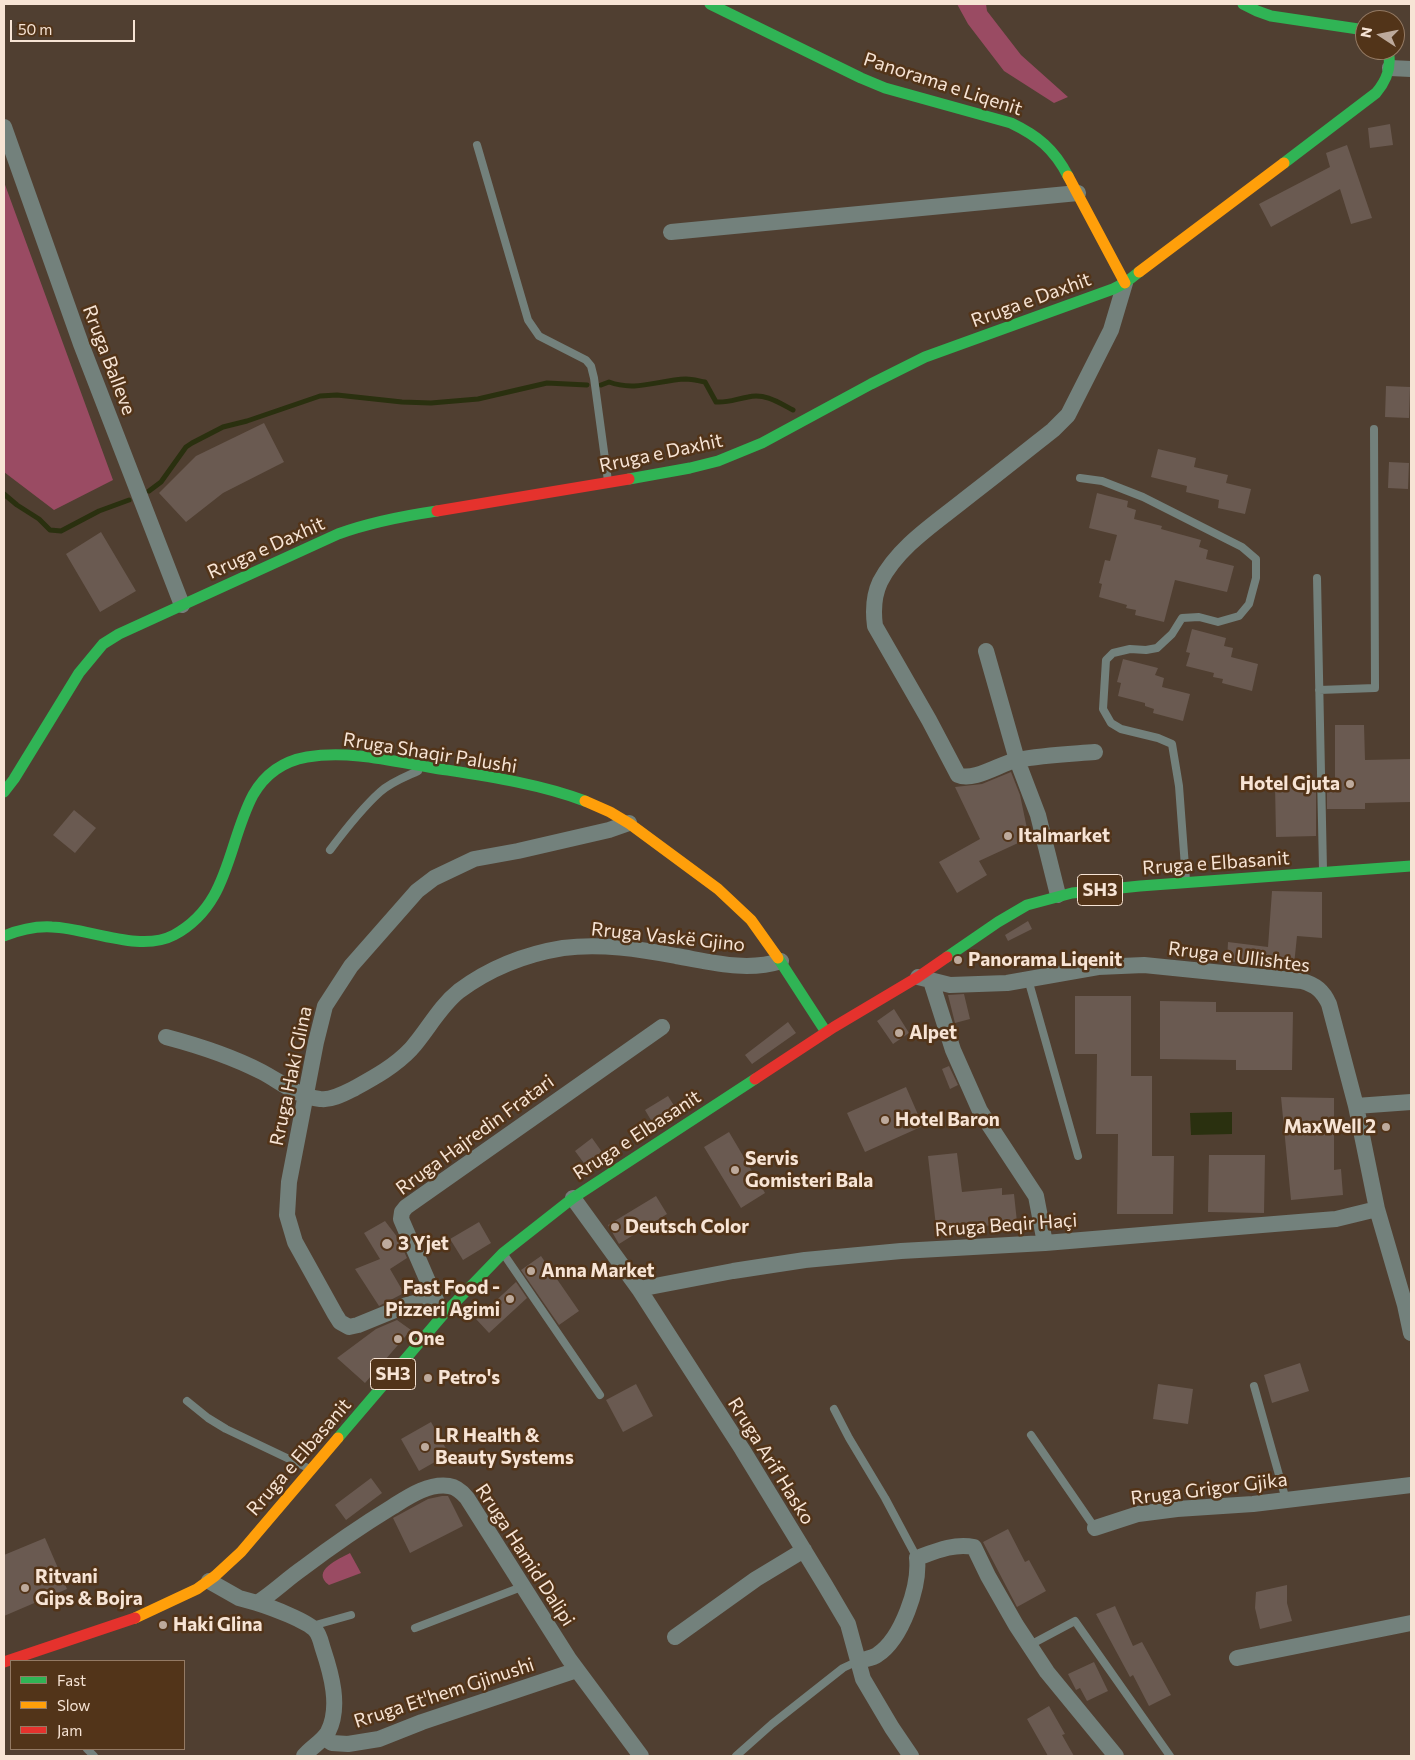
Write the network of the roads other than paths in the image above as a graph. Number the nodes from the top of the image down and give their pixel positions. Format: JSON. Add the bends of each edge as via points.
{"nodes":[{"id":1,"x":710,"y":4,"type":"edge"},
{"id":2,"x":1243,"y":4,"type":"edge"},
{"id":3,"x":1355,"y":29,"type":"edge"},
{"id":4,"x":1390,"y":60,"type":"edge"},
{"id":5,"x":1390,"y":68,"type":"junction"},
{"id":6,"x":1411,"y":69,"type":"edge"},
{"id":7,"x":4,"y":127,"type":"edge"},
{"id":8,"x":477,"y":145,"type":"dead end"},
{"id":9,"x":1078,"y":193,"type":"junction"},
{"id":10,"x":671,"y":232,"type":"dead end"},
{"id":11,"x":1124,"y":283,"type":"junction"},
{"id":12,"x":1374,"y":429,"type":"dead end"},
{"id":13,"x":1080,"y":478,"type":"dead end"},
{"id":14,"x":608,"y":483,"type":"junction"},
{"id":15,"x":1317,"y":578,"type":"dead end"},
{"id":16,"x":182,"y":605,"type":"junction"},
{"id":17,"x":986,"y":651,"type":"dead end"},
{"id":18,"x":1318,"y":690,"type":"junction"},
{"id":19,"x":1096,"y":752,"type":"dead end"},
{"id":20,"x":1017,"y":760,"type":"junction"},
{"id":21,"x":426,"y":767,"type":"junction"},
{"id":22,"x":4,"y":792,"type":"edge"},
{"id":23,"x":629,"y":823,"type":"junction"},
{"id":24,"x":330,"y":850,"type":"dead end"},
{"id":25,"x":1411,"y":866,"type":"edge"},
{"id":26,"x":1323,"y":873,"type":"junction"},
{"id":27,"x":1186,"y":882,"type":"junction"},
{"id":28,"x":1058,"y":895,"type":"junction"},
{"id":29,"x":4,"y":936,"type":"edge"},
{"id":30,"x":781,"y":962,"type":"junction"},
{"id":31,"x":925,"y":979,"type":"junction"},
{"id":32,"x":1028,"y":979,"type":"junction"},
{"id":33,"x":662,"y":1026,"type":"dead end"},
{"id":34,"x":826,"y":1032,"type":"junction"},
{"id":35,"x":166,"y":1037,"type":"dead end"},
{"id":36,"x":305,"y":1097,"type":"junction"},
{"id":37,"x":1411,"y":1102,"type":"edge"},
{"id":38,"x":1356,"y":1106,"type":"junction"},
{"id":39,"x":1078,"y":1156,"type":"dead end"},
{"id":40,"x":573,"y":1198,"type":"junction"},
{"id":41,"x":1377,"y":1209,"type":"junction"},
{"id":42,"x":1045,"y":1243,"type":"junction"},
{"id":43,"x":503,"y":1253,"type":"junction"},
{"id":44,"x":639,"y":1289,"type":"junction"},
{"id":45,"x":434,"y":1298,"type":"junction"},
{"id":46,"x":443,"y":1315,"type":"junction"},
{"id":47,"x":1411,"y":1333,"type":"edge"},
{"id":48,"x":1254,"y":1386,"type":"dead end"},
{"id":49,"x":600,"y":1396,"type":"dead end"},
{"id":50,"x":187,"y":1402,"type":"dead end"},
{"id":51,"x":834,"y":1409,"type":"dead end"},
{"id":52,"x":1031,"y":1435,"type":"dead end"},
{"id":53,"x":312,"y":1470,"type":"junction"},
{"id":54,"x":1411,"y":1485,"type":"edge"},
{"id":55,"x":1286,"y":1500,"type":"junction"},
{"id":56,"x":1095,"y":1528,"type":"joint"},
{"id":57,"x":804,"y":1550,"type":"junction"},
{"id":58,"x":918,"y":1558,"type":"junction"},
{"id":59,"x":209,"y":1581,"type":"junction"},
{"id":60,"x":524,"y":1586,"type":"junction"},
{"id":61,"x":257,"y":1603,"type":"junction"},
{"id":62,"x":351,"y":1615,"type":"dead end"},
{"id":63,"x":1411,"y":1623,"type":"edge"},
{"id":64,"x":310,"y":1626,"type":"junction"},
{"id":65,"x":414,"y":1628,"type":"dead end"},
{"id":66,"x":675,"y":1637,"type":"dead end"},
{"id":67,"x":1030,"y":1644,"type":"junction"},
{"id":68,"x":1237,"y":1658,"type":"dead end"},
{"id":69,"x":17,"y":1660,"type":"edge"},
{"id":70,"x":859,"y":1661,"type":"junction"},
{"id":71,"x":577,"y":1670,"type":"junction"},
{"id":72,"x":324,"y":1738,"type":"junction"},
{"id":73,"x":304,"y":1756,"type":"edge"},
{"id":74,"x":641,"y":1756,"type":"edge"},
{"id":75,"x":736,"y":1756,"type":"edge"},
{"id":76,"x":911,"y":1756,"type":"edge"},
{"id":77,"x":1116,"y":1756,"type":"edge"},
{"id":78,"x":1170,"y":1756,"type":"edge"}],
"edges":[{"from":1,"to":9,"type":"street","name":"Panorama e Liqenit","via":[[885,88],[1011,123],[1030,132],[1046,143],[1059,159]]},
{"from":2,"to":3,"type":"street","via":[[1281,18]]},
{"from":4,"to":5,"type":"street"},
{"from":5,"to":6,"type":"street"},
{"from":5,"to":11,"type":"street","name":"Rruga e Daxhit","via":[[1387,78],[1370,98]]},
{"from":7,"to":16,"type":"street","name":"Rruga Balleve","via":[[81,344]]},
{"from":8,"to":14,"type":"lane","via":[[528,320],[539,336],[581,356],[591,366]]},
{"from":9,"to":10,"type":"street"},
{"from":9,"to":11,"type":"street","name":"Panorama e Liqenit"},
{"from":11,"to":14,"type":"street","name":"Rruga e Daxhit","via":[[925,357],[739,453],[690,468]]},
{"from":11,"to":20,"type":"street","via":[[1111,330],[1068,415],[1054,430],[918,536],[888,570],[874,598],[875,626],[958,775],[974,776]]},
{"from":12,"to":18,"type":"lane","via":[[1375,688]]},
{"from":13,"to":27,"type":"lane","via":[[1144,497],[1242,547],[1256,559],[1256,578],[1250,604],[1239,616],[1218,622],[1199,617],[1182,618],[1158,648],[1130,649],[1113,653],[1106,660],[1103,709],[1111,723],[1172,744],[1179,786]]},
{"from":14,"to":16,"type":"street","name":"Rruga e Daxhit","via":[[362,525]]},
{"from":15,"to":18,"type":"lane"},
{"from":16,"to":22,"type":"street","name":"Rruga e Daxhit","via":[[104,644],[79,673]]},
{"from":17,"to":20,"type":"street"},
{"from":18,"to":26,"type":"lane"},
{"from":19,"to":20,"type":"street"},
{"from":20,"to":28,"type":"street","via":[[1038,815]]},
{"from":21,"to":23,"type":"street","name":"Rruga Shaqir Palushi","via":[[579,798]]},
{"from":21,"to":24,"type":"lane","via":[[381,791],[348,825]]},
{"from":21,"to":29,"type":"street","name":"Rruga Shaqir Palushi","via":[[370,757],[323,755],[286,762],[275,769],[265,777],[247,808],[210,906],[194,924],[159,941],[59,927],[38,927]]},
{"from":23,"to":30,"type":"street","name":"Rruga Shaqir Palushi","via":[[737,905],[756,925]]},
{"from":23,"to":36,"type":"street","name":"Rruga Haki Glina","via":[[474,859],[434,878],[417,891],[351,966],[325,1006]]},
{"from":25,"to":26,"type":"street","name":"Rruga e Elbasanit","number":"SH3"},
{"from":26,"to":27,"type":"street","name":"Rruga e Elbasanit","number":"SH3"},
{"from":27,"to":28,"type":"street","name":"Rruga e Elbasanit","number":"SH3"},
{"from":28,"to":31,"type":"street","name":"Rruga e Elbasanit","number":"SH3","via":[[1016,910]]},
{"from":30,"to":34,"type":"street","name":"Rruga Shaqir Palushi"},
{"from":30,"to":36,"type":"street","name":"Rruga Vaskë Gjino","via":[[748,967],[722,965],[675,955],[594,946],[564,948],[519,958],[459,992],[411,1049],[384,1072],[333,1097],[322,1100]]},
{"from":31,"to":32,"type":"street","name":"Rruga e Ullishtes","via":[[950,985]]},
{"from":31,"to":34,"type":"street","name":"Rruga e Elbasanit","number":"SH3"},
{"from":31,"to":42,"type":"street","via":[[980,1111],[1036,1196]]},
{"from":32,"to":38,"type":"street","name":"Rruga e Ullishtes","via":[[1098,967],[1144,965],[1311,984],[1319,988],[1329,1004]]},
{"from":32,"to":39,"type":"lane"},
{"from":33,"to":45,"type":"street","name":"Rruga Hajredin Fratari","via":[[406,1207],[401,1219]]},
{"from":34,"to":40,"type":"street","name":"Rruga e Elbasanit","number":"SH3"},
{"from":35,"to":36,"type":"street","name":"Rruga Vaskë Gjino","via":[[225,1054]]},
{"from":36,"to":45,"type":"street","name":"Rruga Haki Glina","via":[[289,1182],[288,1215],[295,1242],[340,1322],[358,1325]]},
{"from":37,"to":38,"type":"street"},
{"from":38,"to":41,"type":"street","name":"Rruga e Ullishtes"},
{"from":40,"to":43,"type":"street","name":"Rruga e Elbasanit","number":"SH3"},
{"from":40,"to":44,"type":"street","name":"Rruga Arif Hasko"},
{"from":41,"to":42,"type":"street","name":"Rruga Beqir Haçi","via":[[1336,1218]]},
{"from":41,"to":47,"type":"street","name":"Rruga e Ullishtes"},
{"from":42,"to":44,"type":"street","name":"Rruga Beqir Haçi","via":[[805,1260]]},
{"from":43,"to":46,"type":"street","name":"Rruga e Elbasanit","number":"SH3"},
{"from":43,"to":49,"type":"lane"},
{"from":44,"to":57,"type":"street","name":"Rruga Arif Hasko"},
{"from":45,"to":46,"type":"street","name":"Rruga Hajredin Fratari"},
{"from":46,"to":53,"type":"street","name":"Rruga e Elbasanit","number":"SH3"},
{"from":48,"to":55,"type":"lane"},
{"from":50,"to":53,"type":"lane","via":[[226,1430]]},
{"from":51,"to":58,"type":"lane"},
{"from":52,"to":56,"type":"lane","name":"Rruga Grigor Gjika"},
{"from":53,"to":59,"type":"street","name":"Rruga e Elbasanit","number":"SH3","via":[[241,1552]]},
{"from":54,"to":55,"type":"street","name":"Rruga Grigor Gjika"},
{"from":55,"to":56,"type":"street","name":"Rruga Grigor Gjika","via":[[1138,1514]]},
{"from":57,"to":66,"type":"street","via":[[756,1579]]},
{"from":57,"to":70,"type":"street","name":"Rruga Arif Hasko","via":[[848,1624]]},
{"from":58,"to":67,"type":"street","via":[[951,1547],[974,1547],[1016,1625]]},
{"from":58,"to":70,"type":"street","via":[[910,1606],[893,1638],[877,1655]]},
{"from":59,"to":61,"type":"street","via":[[240,1598]]},
{"from":59,"to":69,"type":"street","name":"Rruga e Elbasanit","number":"SH3","via":[[132,1620]]},
{"from":60,"to":61,"type":"street","name":"Rruga Hamid Dalipi","via":[[461,1490],[442,1486],[421,1491],[355,1529]]},
{"from":60,"to":65,"type":"lane"},
{"from":60,"to":71,"type":"street","name":"Rruga Hamid Dalipi"},
{"from":61,"to":64,"type":"street"},
{"from":62,"to":64,"type":"lane"},
{"from":63,"to":68,"type":"street"},
{"from":64,"to":72,"type":"street","via":[[317,1633],[332,1679],[333,1711]]},
{"from":67,"to":77,"type":"street","via":[[1047,1672]]},
{"from":67,"to":78,"type":"lane","via":[[1074,1621]]},
{"from":70,"to":75,"type":"lane","via":[[844,1668]]},
{"from":70,"to":76,"type":"street","name":"Rruga Arif Hasko","via":[[863,1679]]},
{"from":71,"to":72,"type":"street","name":"Rruga Et'hem Gjinushi","via":[[379,1739],[348,1744],[332,1743]]},
{"from":71,"to":74,"type":"street","name":"Rruga Hamid Dalipi"},
{"from":72,"to":73,"type":"street"}]}
